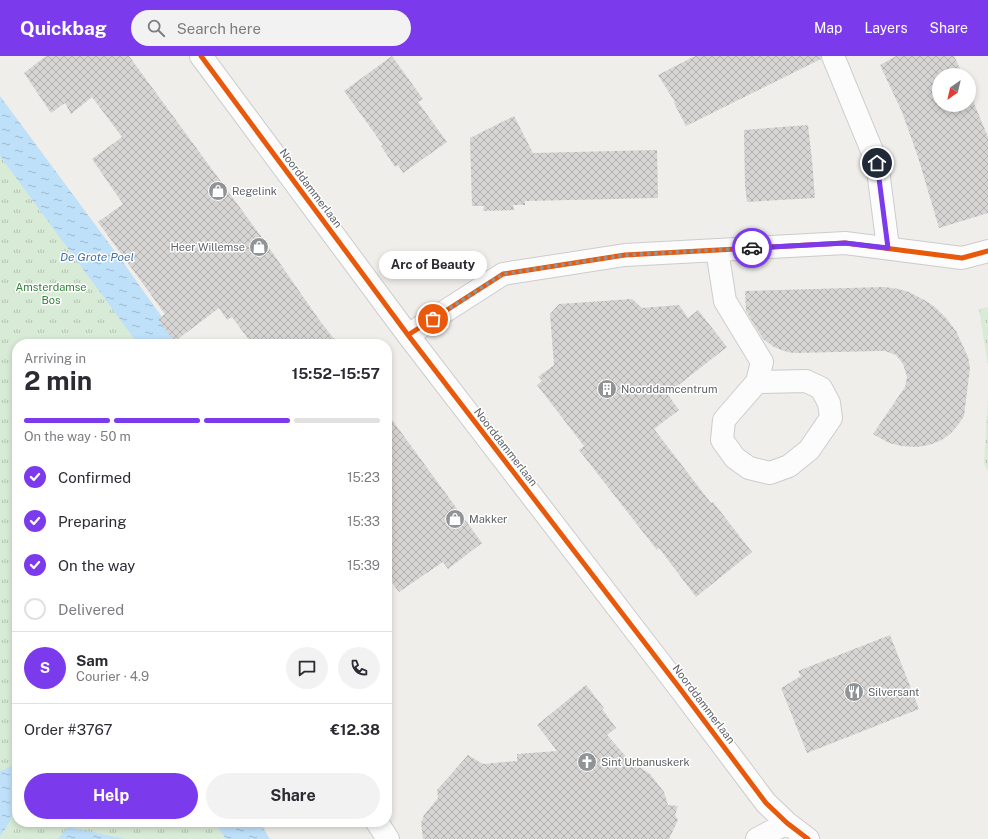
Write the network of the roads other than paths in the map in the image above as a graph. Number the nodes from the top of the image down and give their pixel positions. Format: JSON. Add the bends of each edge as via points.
{"nodes":[{"id":1,"x":201,"y":56,"type":"edge"},
{"id":2,"x":841,"y":59,"type":"edge"},
{"id":3,"x":888,"y":248,"type":"junction"},
{"id":4,"x":717,"y":250,"type":"junction"},
{"id":5,"x":988,"y":251,"type":"edge"},
{"id":6,"x":408,"y":335,"type":"junction"},
{"id":7,"x":757,"y":382,"type":"junction"},
{"id":8,"x":787,"y":823,"type":"junction"},
{"id":9,"x":380,"y":827,"type":"edge"},
{"id":10,"x":388,"y":839,"type":"edge"},
{"id":11,"x":757,"y":839,"type":"edge"},
{"id":12,"x":808,"y":839,"type":"edge"}],
"edges":[{"from":1,"to":6,"type":"street","name":"Noorddammerlaan"},
{"from":2,"to":3,"type":"street","via":[[877,163]]},
{"from":3,"to":4,"type":"street","via":[[845,243]]},
{"from":3,"to":5,"type":"street","via":[[962,258]]},
{"from":4,"to":6,"type":"street","via":[[625,255],[503,274]]},
{"from":4,"to":7,"type":"street","via":[[725,301],[762,362]]},
{"from":6,"to":8,"type":"street","name":"Noorddammerlaan","via":[[766,803]]},
{"from":7,"to":7,"type":"street","via":[[724,420],[722,440],[734,458],[750,468],[770,473],[789,466],[809,450],[831,418],[830,404],[821,388],[806,381]]},
{"from":8,"to":11,"type":"street"},
{"from":8,"to":12,"type":"street","name":"Noorddammerlaan"},
{"from":9,"to":10,"type":"street"}]}
